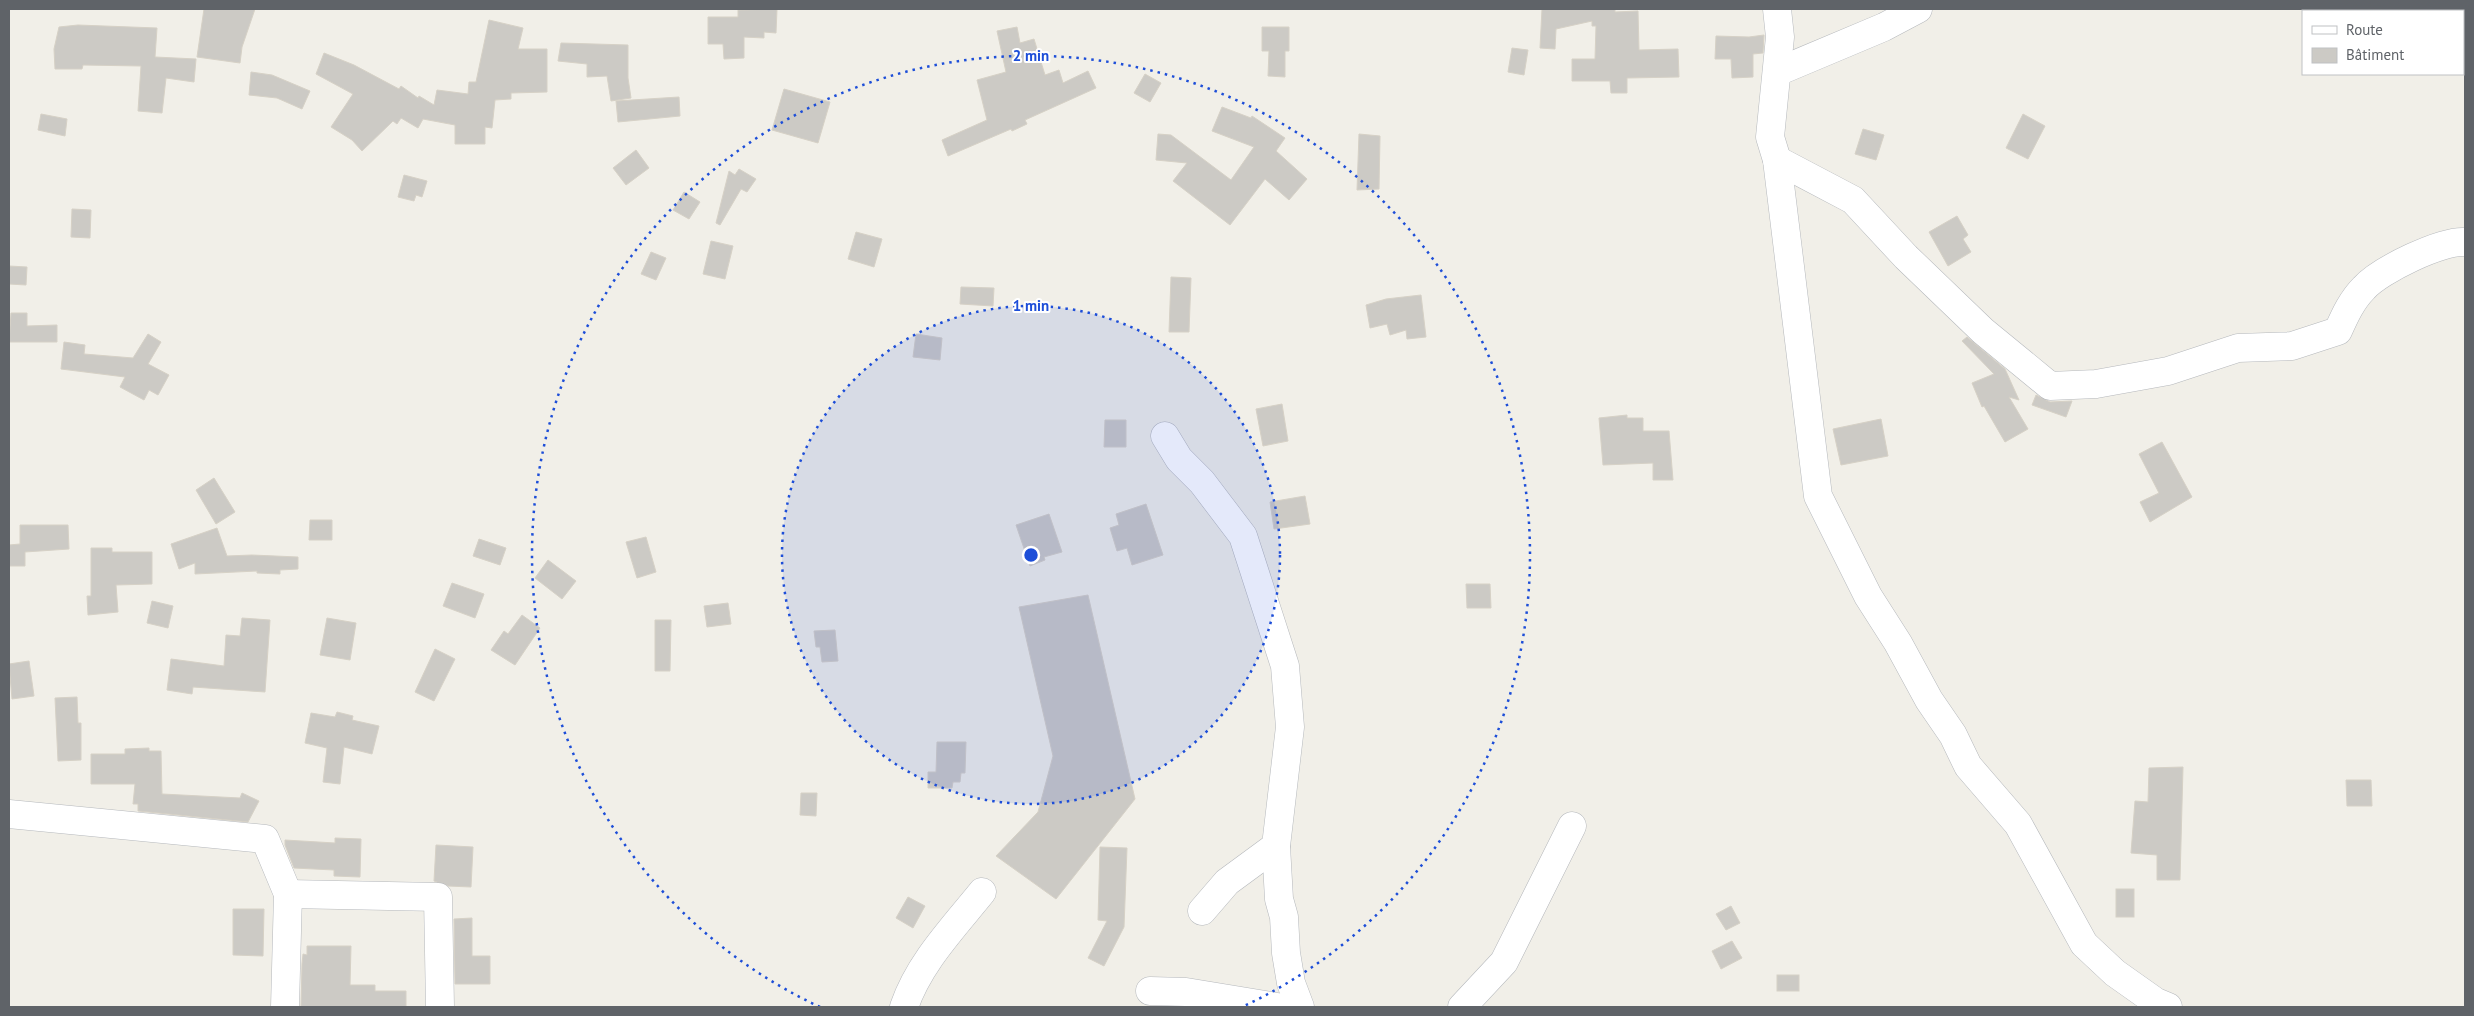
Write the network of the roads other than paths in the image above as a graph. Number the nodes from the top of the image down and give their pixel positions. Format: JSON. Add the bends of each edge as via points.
{"nodes":[{"id":1,"x":1777,"y":9,"type":"edge"},
{"id":2,"x":1918,"y":9,"type":"edge"},
{"id":3,"x":1777,"y":72,"type":"junction"},
{"id":4,"x":1778,"y":160,"type":"junction"},
{"id":5,"x":2465,"y":242,"type":"edge"},
{"id":6,"x":1165,"y":436,"type":"dead end"},
{"id":7,"x":9,"y":814,"type":"edge"},
{"id":8,"x":1572,"y":826,"type":"dead end"},
{"id":9,"x":1276,"y":846,"type":"junction"},
{"id":10,"x":982,"y":892,"type":"dead end"},
{"id":11,"x":288,"y":894,"type":"junction"},
{"id":12,"x":1202,"y":911,"type":"dead end"},
{"id":13,"x":1150,"y":990,"type":"dead end"},
{"id":14,"x":285,"y":1007,"type":"edge"},
{"id":15,"x":440,"y":1007,"type":"edge"},
{"id":16,"x":904,"y":1007,"type":"edge"},
{"id":17,"x":1277,"y":1007,"type":"edge"},
{"id":18,"x":1300,"y":1007,"type":"edge"},
{"id":19,"x":1462,"y":1007,"type":"edge"},
{"id":20,"x":2168,"y":1007,"type":"edge"}],
"edges":[{"from":1,"to":3,"type":"street","via":[[1780,37]]},
{"from":2,"to":3,"type":"street","via":[[1884,27]]},
{"from":3,"to":4,"type":"street","via":[[1770,137]]},
{"from":4,"to":5,"type":"street","via":[[1853,200],[1906,257],[1983,331],[2050,386],[2096,384],[2168,371],[2238,348],[2292,346],[2338,331],[2352,301],[2366,285],[2421,252],[2456,241]]},
{"from":4,"to":20,"type":"street","via":[[1818,496],[1868,596],[1953,735],[1968,766],[2018,824],[2084,944],[2115,973]]},
{"from":6,"to":9,"type":"street","via":[[1179,459],[1202,482],[1243,536],[1285,666],[1290,727]]},
{"from":7,"to":11,"type":"street","via":[[265,839]]},
{"from":8,"to":19,"type":"street","via":[[1504,962]]},
{"from":9,"to":12,"type":"street","via":[[1227,882]]},
{"from":9,"to":18,"type":"street","via":[[1286,953],[1291,983]]},
{"from":10,"to":16,"type":"street","via":[[929,958],[911,987]]},
{"from":11,"to":14,"type":"street"},
{"from":11,"to":15,"type":"street","via":[[438,897]]},
{"from":13,"to":17,"type":"street","via":[[1186,992]]}]}
